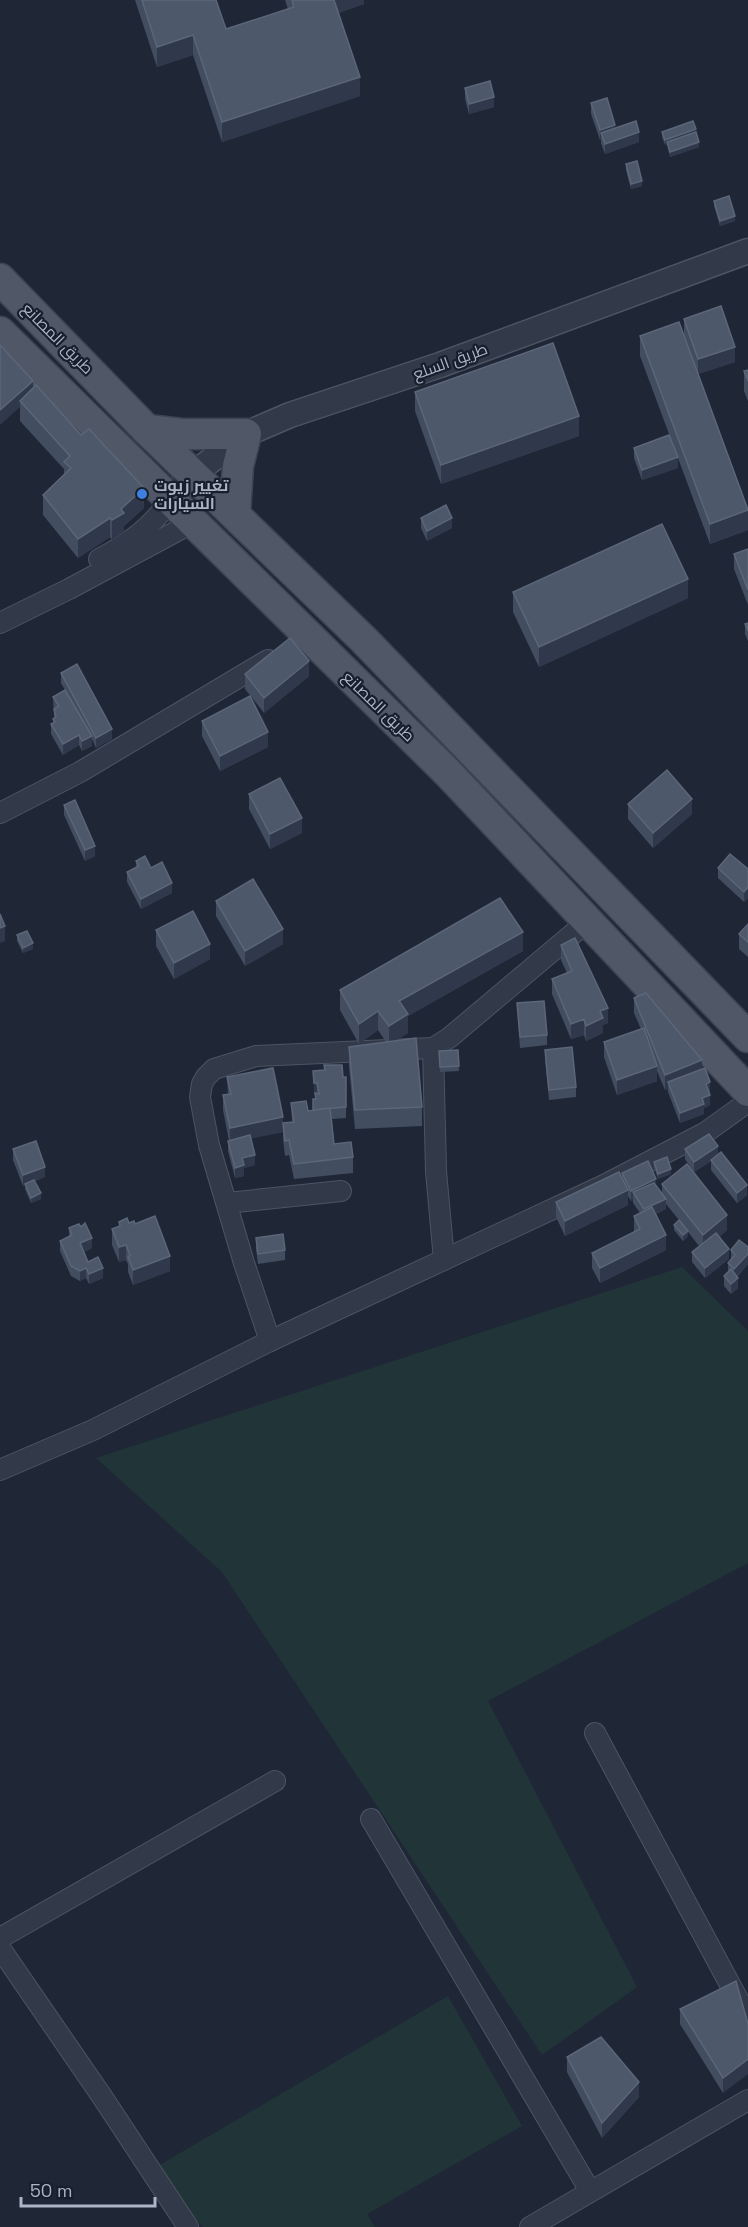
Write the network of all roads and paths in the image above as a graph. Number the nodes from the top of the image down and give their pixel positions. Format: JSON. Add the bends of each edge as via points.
{"nodes":[{"id":1,"x":748,"y":251,"type":"edge"},
{"id":2,"x":0,"y":279,"type":"edge"},
{"id":3,"x":0,"y":332,"type":"edge"},
{"id":4,"x":147,"y":430,"type":"junction"},
{"id":5,"x":246,"y":434,"type":"junction"},
{"id":6,"x":193,"y":474,"type":"junction"},
{"id":7,"x":170,"y":500,"type":"junction"},
{"id":8,"x":235,"y":513,"type":"junction"},
{"id":9,"x":192,"y":524,"type":"junction"},
{"id":10,"x":0,"y":608,"type":"edge"},
{"id":11,"x":0,"y":623,"type":"edge"},
{"id":12,"x":291,"y":644,"type":"junction"},
{"id":13,"x":0,"y":813,"type":"edge"},
{"id":14,"x":588,"y":921,"type":"junction"},
{"id":15,"x":748,"y":1037,"type":"edge"},
{"id":16,"x":433,"y":1048,"type":"junction"},
{"id":17,"x":748,"y":1091,"type":"edge"},
{"id":18,"x":748,"y":1102,"type":"edge"},
{"id":19,"x":340,"y":1191,"type":"dead end"},
{"id":20,"x":227,"y":1203,"type":"junction"},
{"id":21,"x":444,"y":1260,"type":"junction"},
{"id":22,"x":270,"y":1341,"type":"junction"},
{"id":23,"x":0,"y":1470,"type":"edge"},
{"id":24,"x":595,"y":1732,"type":"dead end"},
{"id":25,"x":275,"y":1781,"type":"dead end"},
{"id":26,"x":371,"y":1819,"type":"dead end"},
{"id":27,"x":0,"y":1938,"type":"edge"},
{"id":28,"x":0,"y":1948,"type":"edge"},
{"id":29,"x":748,"y":2018,"type":"edge"},
{"id":30,"x":748,"y":2100,"type":"edge"},
{"id":31,"x":590,"y":2191,"type":"junction"},
{"id":32,"x":558,"y":2220,"type":"edge"},
{"id":33,"x":188,"y":2227,"type":"edge"},
{"id":34,"x":530,"y":2227,"type":"edge"}],
"edges":[{"from":1,"to":5,"type":"street","name":"طريق السلع"},
{"from":2,"to":4,"type":"main road","name":"طريق المصانع"},
{"from":3,"to":7,"type":"main road","name":"طريق المصانع"},
{"from":4,"to":5,"type":"main road"},
{"from":4,"to":6,"type":"main road","name":"طريق المصانع"},
{"from":5,"to":6,"type":"street","name":"طريق السلع"},
{"from":5,"to":8,"type":"main road","via":[[237,466]]},
{"from":6,"to":7,"type":"street","name":"طريق السلع"},
{"from":6,"to":8,"type":"main road","name":"طريق المصانع"},
{"from":7,"to":9,"type":"main road","name":"طريق المصانع"},
{"from":7,"to":10,"type":"street","via":[[153,523],[107,555]]},
{"from":8,"to":15,"type":"main road","name":"طريق المصانع","via":[[364,640]]},
{"from":9,"to":11,"type":"street"},
{"from":9,"to":12,"type":"main road","name":"طريق المصانع"},
{"from":12,"to":13,"type":"street","via":[[156,728]]},
{"from":12,"to":14,"type":"main road","name":"طريق المصانع","via":[[447,772]]},
{"from":14,"to":16,"type":"street"},
{"from":14,"to":17,"type":"main road","name":"طريق المصانع"},
{"from":16,"to":20,"type":"street","via":[[272,1054],[214,1069],[206,1077],[200,1097],[209,1145]]},
{"from":16,"to":21,"type":"street","via":[[436,1171]]},
{"from":18,"to":21,"type":"street","via":[[676,1149]]},
{"from":19,"to":20,"type":"street"},
{"from":20,"to":22,"type":"street"},
{"from":21,"to":22,"type":"street"},
{"from":22,"to":23,"type":"street","via":[[93,1430]]},
{"from":24,"to":29,"type":"street"},
{"from":25,"to":27,"type":"street"},
{"from":26,"to":31,"type":"street"},
{"from":28,"to":33,"type":"street"},
{"from":30,"to":31,"type":"street"},
{"from":31,"to":32,"type":"street"},
{"from":32,"to":34,"type":"street"}]}
